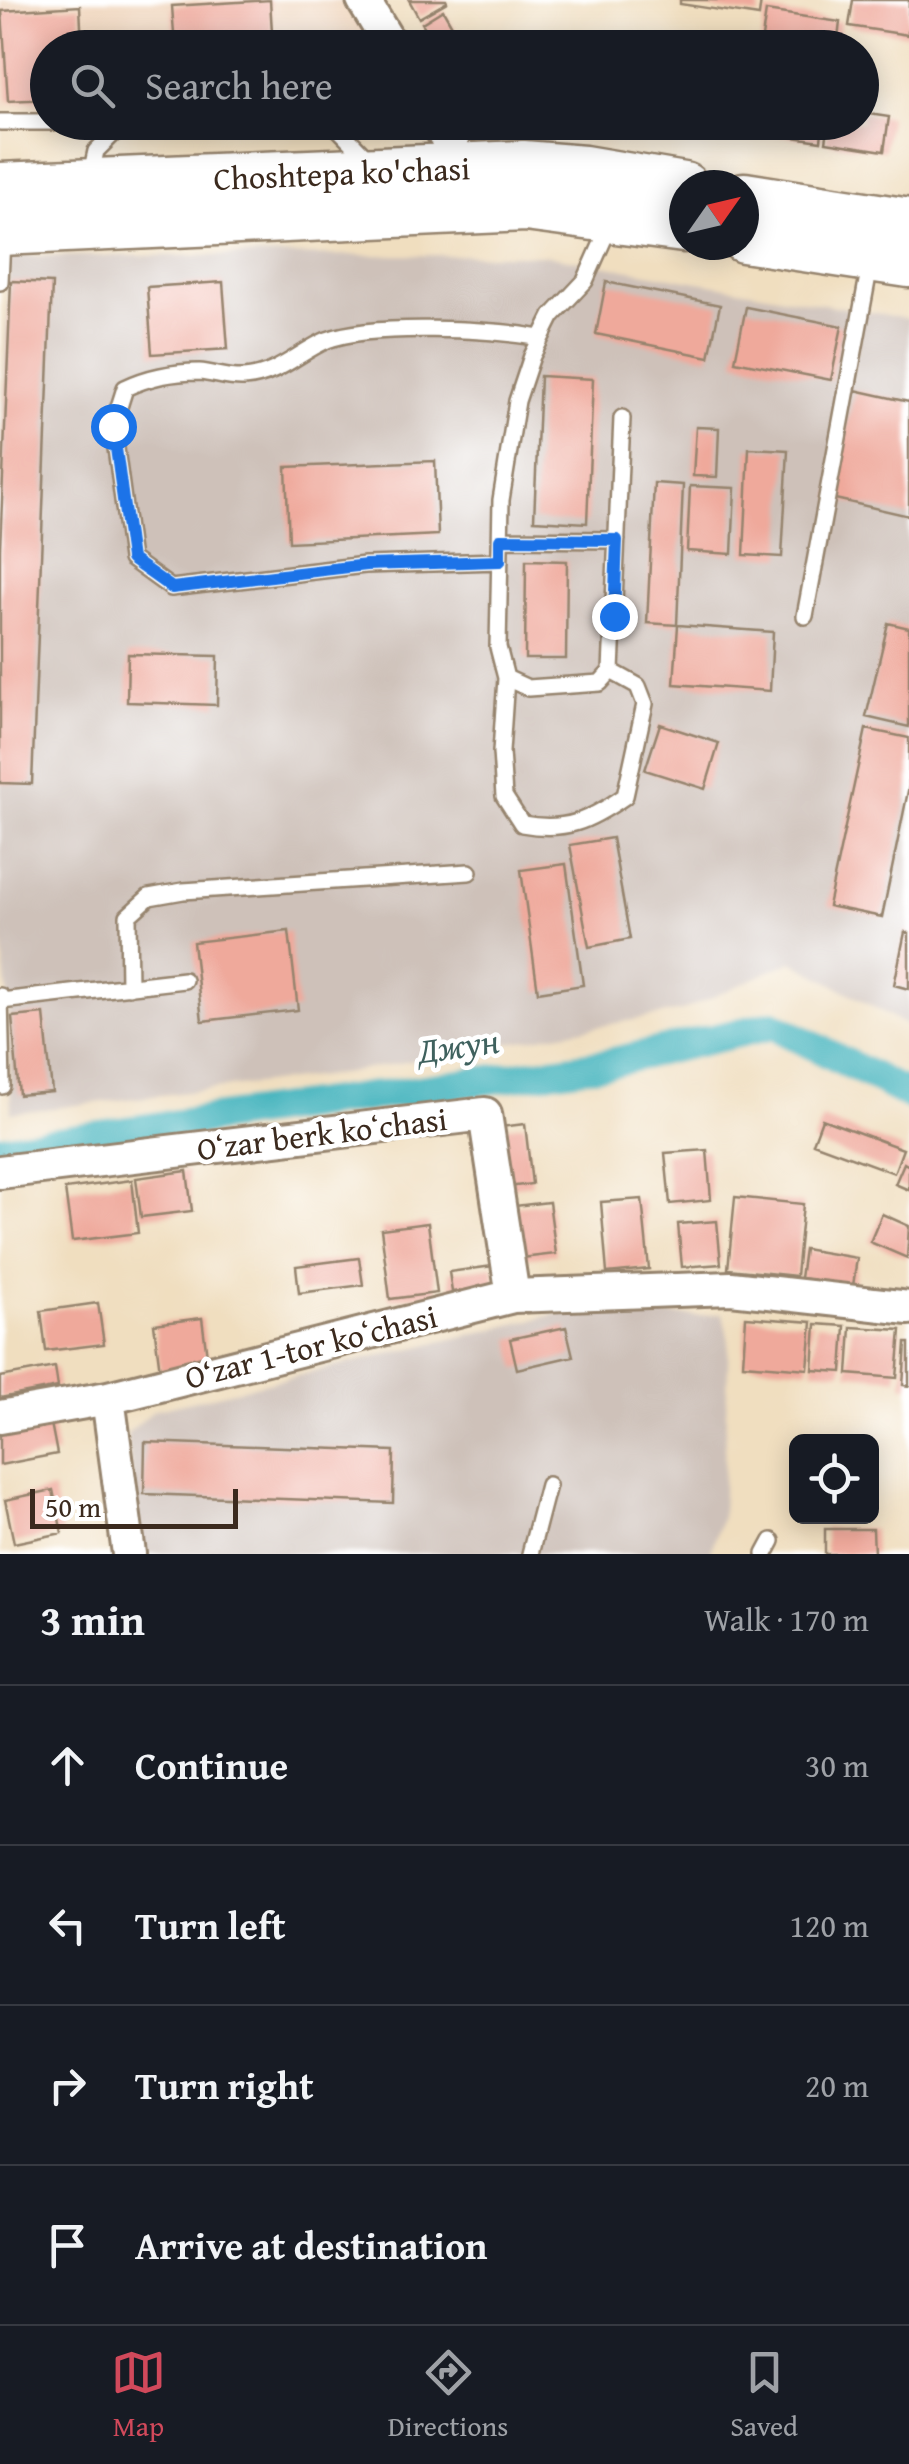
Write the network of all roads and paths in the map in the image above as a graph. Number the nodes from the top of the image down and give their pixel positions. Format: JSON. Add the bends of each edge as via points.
{"nodes":[{"id":1,"x":363,"y":0,"type":"edge"},
{"id":2,"x":381,"y":30,"type":"edge"},
{"id":3,"x":0,"y":122,"type":"edge"},
{"id":4,"x":30,"y":122,"type":"edge"},
{"id":5,"x":108,"y":140,"type":"edge"},
{"id":6,"x":349,"y":140,"type":"edge"},
{"id":7,"x":445,"y":140,"type":"edge"},
{"id":8,"x":378,"y":170,"type":"junction"},
{"id":9,"x":89,"y":184,"type":"junction"},
{"id":10,"x":669,"y":185,"type":"edge"},
{"id":11,"x":465,"y":186,"type":"junction"},
{"id":12,"x":759,"y":200,"type":"edge"},
{"id":13,"x":1,"y":216,"type":"edge"},
{"id":14,"x":614,"y":217,"type":"junction"},
{"id":15,"x":909,"y":224,"type":"edge"},
{"id":16,"x":669,"y":226,"type":"edge"},
{"id":17,"x":759,"y":238,"type":"edge"},
{"id":18,"x":891,"y":259,"type":"edge"},
{"id":19,"x":0,"y":282,"type":"edge"},
{"id":20,"x":541,"y":338,"type":"junction"},
{"id":21,"x":622,"y":418,"type":"dead end"},
{"id":22,"x":500,"y":539,"type":"junction"},
{"id":23,"x":617,"y":540,"type":"junction"},
{"id":24,"x":500,"y":561,"type":"junction"},
{"id":25,"x":804,"y":616,"type":"dead end"},
{"id":26,"x":611,"y":671,"type":"junction"},
{"id":27,"x":506,"y":678,"type":"junction"},
{"id":28,"x":469,"y":872,"type":"dead end"},
{"id":29,"x":184,"y":980,"type":"dead end"},
{"id":30,"x":129,"y":987,"type":"junction"},
{"id":31,"x":0,"y":998,"type":"edge"},
{"id":32,"x":2,"y":1086,"type":"dead end"},
{"id":33,"x":0,"y":1172,"type":"edge"},
{"id":34,"x":513,"y":1296,"type":"junction"},
{"id":35,"x":909,"y":1308,"type":"edge"},
{"id":36,"x":108,"y":1398,"type":"junction"},
{"id":37,"x":0,"y":1417,"type":"edge"},
{"id":38,"x":548,"y":1485,"type":"dead end"},
{"id":39,"x":129,"y":1554,"type":"edge"},
{"id":40,"x":530,"y":1554,"type":"edge"}],
"edges":[{"from":1,"to":2,"type":"street"},
{"from":3,"to":4,"type":"lane"},
{"from":5,"to":9,"type":"lane","via":[[96,152]]},
{"from":6,"to":8,"type":"lane"},
{"from":7,"to":11,"type":"street"},
{"from":8,"to":9,"type":"main road","name":"Choshtepa ko'chasi"},
{"from":8,"to":11,"type":"main road","name":"Choshtepa ko'chasi"},
{"from":9,"to":13,"type":"main road","name":"Choshtepa ko'chasi"},
{"from":10,"to":11,"type":"main road","name":"Choshtepa ko'chasi","via":[[584,171]]},
{"from":11,"to":13,"type":"main road","name":"Choshtepa ko'chasi"},
{"from":11,"to":14,"type":"main road","name":"Choshtepa ko'chasi","via":[[526,206]]},
{"from":12,"to":15,"type":"main road"},
{"from":13,"to":19,"type":"lane"},
{"from":14,"to":16,"type":"main road","name":"Choshtepa ko'chasi"},
{"from":14,"to":20,"type":"lane","via":[[585,281]]},
{"from":17,"to":18,"type":"main road"},
{"from":18,"to":25,"type":"lane"},
{"from":20,"to":22,"type":"lane","via":[[517,401]]},
{"from":20,"to":24,"type":"lane","via":[[388,331],[329,340],[272,371],[244,378],[198,372],[150,376],[124,388],[113,426],[131,559],[172,588],[366,565]]},
{"from":21,"to":23,"type":"lane"},
{"from":22,"to":23,"type":"lane"},
{"from":22,"to":24,"type":"lane"},
{"from":23,"to":26,"type":"lane"},
{"from":24,"to":27,"type":"lane","via":[[498,647]]},
{"from":26,"to":27,"type":"lane","via":[[600,683],[528,688]]},
{"from":26,"to":27,"type":"lane","via":[[638,686],[645,704],[625,796],[590,820],[548,829],[522,824],[504,796]]},
{"from":28,"to":30,"type":"lane","via":[[149,897],[128,916]]},
{"from":29,"to":30,"type":"lane"},
{"from":30,"to":31,"type":"lane"},
{"from":31,"to":32,"type":"lane"},
{"from":33,"to":34,"type":"street","name":"Oʻzar berk koʻchasi","via":[[485,1114]]},
{"from":34,"to":35,"type":"street","via":[[731,1288]]},
{"from":34,"to":36,"type":"street","name":"O‘zar 1-tor koʻchasi"},
{"from":36,"to":37,"type":"street","name":"O‘zar 1-tor koʻchasi"},
{"from":36,"to":39,"type":"street"},
{"from":38,"to":40,"type":"lane"}]}
